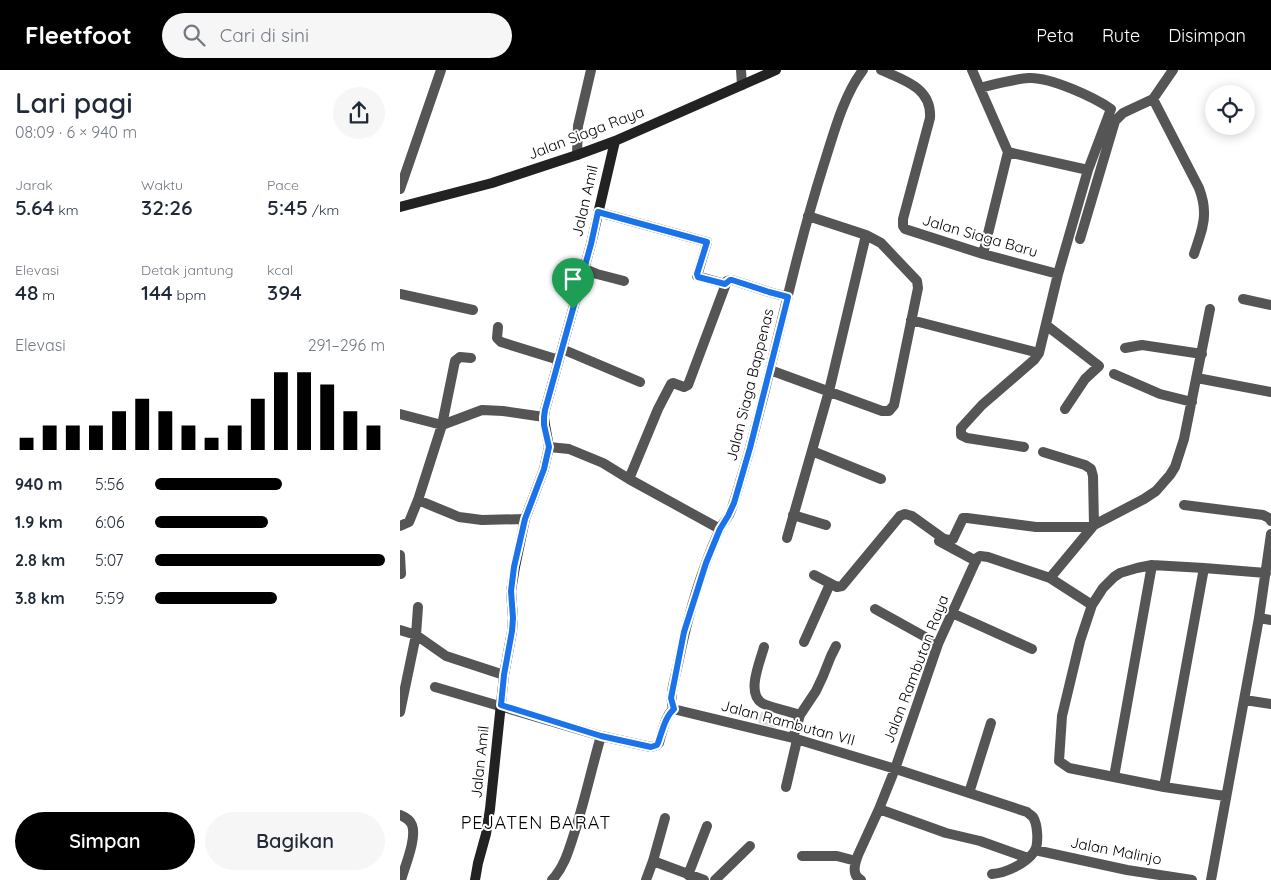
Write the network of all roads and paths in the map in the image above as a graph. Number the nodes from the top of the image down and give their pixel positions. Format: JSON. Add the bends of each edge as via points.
{"nodes":[{"id":1,"x":441,"y":70,"type":"edge"},
{"id":2,"x":591,"y":70,"type":"edge"},
{"id":3,"x":741,"y":70,"type":"edge"},
{"id":4,"x":776,"y":70,"type":"edge"},
{"id":5,"x":864,"y":70,"type":"edge"},
{"id":6,"x":881,"y":70,"type":"edge"},
{"id":7,"x":972,"y":70,"type":"edge"},
{"id":8,"x":1173,"y":70,"type":"edge"},
{"id":9,"x":742,"y":85,"type":"junction"},
{"id":10,"x":980,"y":88,"type":"junction"},
{"id":11,"x":1153,"y":99,"type":"junction"},
{"id":12,"x":615,"y":141,"type":"junction"},
{"id":13,"x":1008,"y":152,"type":"junction"},
{"id":14,"x":577,"y":155,"type":"junction"},
{"id":15,"x":1088,"y":170,"type":"junction"},
{"id":16,"x":400,"y":190,"type":"edge"},
{"id":17,"x":400,"y":207,"type":"edge"},
{"id":18,"x":598,"y":212,"type":"junction"},
{"id":19,"x":808,"y":216,"type":"junction"},
{"id":20,"x":866,"y":235,"type":"junction"},
{"id":21,"x":1080,"y":239,"type":"dead end"},
{"id":22,"x":983,"y":254,"type":"junction"},
{"id":23,"x":1194,"y":254,"type":"dead end"},
{"id":24,"x":584,"y":269,"type":"junction"},
{"id":25,"x":1058,"y":274,"type":"junction"},
{"id":26,"x":624,"y":281,"type":"dead end"},
{"id":27,"x":725,"y":284,"type":"junction"},
{"id":28,"x":400,"y":294,"type":"edge"},
{"id":29,"x":788,"y":297,"type":"junction"},
{"id":30,"x":1243,"y":299,"type":"dead end"},
{"id":31,"x":1271,"y":305,"type":"edge"},
{"id":32,"x":1210,"y":309,"type":"dead end"},
{"id":33,"x":473,"y":310,"type":"dead end"},
{"id":34,"x":911,"y":320,"type":"junction"},
{"id":35,"x":1046,"y":325,"type":"junction"},
{"id":36,"x":498,"y":327,"type":"dead end"},
{"id":37,"x":1125,"y":348,"type":"dead end"},
{"id":38,"x":562,"y":349,"type":"junction"},
{"id":39,"x":1141,"y":351,"type":"dead end"},
{"id":40,"x":1039,"y":353,"type":"junction"},
{"id":41,"x":471,"y":358,"type":"dead end"},
{"id":42,"x":1201,"y":358,"type":"junction"},
{"id":43,"x":559,"y":360,"type":"junction"},
{"id":44,"x":770,"y":370,"type":"junction"},
{"id":45,"x":1114,"y":374,"type":"dead end"},
{"id":46,"x":1197,"y":378,"type":"junction"},
{"id":47,"x":640,"y":382,"type":"dead end"},
{"id":48,"x":829,"y":391,"type":"junction"},
{"id":49,"x":1271,"y":392,"type":"edge"},
{"id":50,"x":1192,"y":402,"type":"junction"},
{"id":51,"x":1065,"y":409,"type":"dead end"},
{"id":52,"x":400,"y":414,"type":"edge"},
{"id":53,"x":544,"y":417,"type":"junction"},
{"id":54,"x":442,"y":425,"type":"junction"},
{"id":55,"x":549,"y":447,"type":"junction"},
{"id":56,"x":1024,"y":447,"type":"dead end"},
{"id":57,"x":812,"y":451,"type":"junction"},
{"id":58,"x":1043,"y":452,"type":"dead end"},
{"id":59,"x":629,"y":479,"type":"junction"},
{"id":60,"x":881,"y":479,"type":"dead end"},
{"id":61,"x":418,"y":500,"type":"junction"},
{"id":62,"x":1184,"y":504,"type":"dead end"},
{"id":63,"x":793,"y":515,"type":"junction"},
{"id":64,"x":525,"y":519,"type":"junction"},
{"id":65,"x":1271,"y":521,"type":"edge"},
{"id":66,"x":826,"y":525,"type":"dead end"},
{"id":67,"x":400,"y":526,"type":"edge"},
{"id":68,"x":1092,"y":526,"type":"junction"},
{"id":69,"x":720,"y":529,"type":"junction"},
{"id":70,"x":1271,"y":534,"type":"edge"},
{"id":71,"x":930,"y":536,"type":"dead end"},
{"id":72,"x":787,"y":538,"type":"dead end"},
{"id":73,"x":400,"y":554,"type":"edge"},
{"id":74,"x":976,"y":561,"type":"junction"},
{"id":75,"x":1152,"y":565,"type":"junction"},
{"id":76,"x":1204,"y":568,"type":"junction"},
{"id":77,"x":1266,"y":573,"type":"junction"},
{"id":78,"x":401,"y":574,"type":"dead end"},
{"id":79,"x":814,"y":575,"type":"dead end"},
{"id":80,"x":1050,"y":578,"type":"junction"},
{"id":81,"x":830,"y":584,"type":"junction"},
{"id":82,"x":1092,"y":605,"type":"junction"},
{"id":83,"x":418,"y":607,"type":"dead end"},
{"id":84,"x":875,"y":609,"type":"dead end"},
{"id":85,"x":952,"y":613,"type":"junction"},
{"id":86,"x":1259,"y":618,"type":"junction"},
{"id":87,"x":1271,"y":620,"type":"edge"},
{"id":88,"x":400,"y":630,"type":"edge"},
{"id":89,"x":416,"y":635,"type":"junction"},
{"id":90,"x":804,"y":642,"type":"dead end"},
{"id":91,"x":938,"y":644,"type":"junction"},
{"id":92,"x":836,"y":646,"type":"dead end"},
{"id":93,"x":764,"y":647,"type":"dead end"},
{"id":94,"x":1032,"y":649,"type":"dead end"},
{"id":95,"x":504,"y":675,"type":"junction"},
{"id":96,"x":436,"y":687,"type":"dead end"},
{"id":97,"x":1245,"y":700,"type":"junction"},
{"id":98,"x":1271,"y":704,"type":"edge"},
{"id":99,"x":501,"y":705,"type":"junction"},
{"id":100,"x":674,"y":709,"type":"junction"},
{"id":101,"x":400,"y":712,"type":"edge"},
{"id":102,"x":800,"y":714,"type":"junction"},
{"id":103,"x":991,"y":723,"type":"dead end"},
{"id":104,"x":601,"y":736,"type":"junction"},
{"id":105,"x":795,"y":739,"type":"junction"},
{"id":106,"x":895,"y":769,"type":"junction"},
{"id":107,"x":1114,"y":777,"type":"junction"},
{"id":108,"x":786,"y":787,"type":"dead end"},
{"id":109,"x":1164,"y":787,"type":"junction"},
{"id":110,"x":968,"y":792,"type":"junction"},
{"id":111,"x":1225,"y":796,"type":"junction"},
{"id":112,"x":879,"y":809,"type":"junction"},
{"id":113,"x":400,"y":815,"type":"edge"},
{"id":114,"x":665,"y":818,"type":"dead end"},
{"id":115,"x":707,"y":826,"type":"dead end"},
{"id":116,"x":750,"y":846,"type":"dead end"},
{"id":117,"x":1032,"y":854,"type":"junction"},
{"id":118,"x":802,"y":856,"type":"dead end"},
{"id":119,"x":653,"y":861,"type":"junction"},
{"id":120,"x":856,"y":861,"type":"junction"},
{"id":121,"x":992,"y":874,"type":"dead end"},
{"id":122,"x":688,"y":875,"type":"junction"},
{"id":123,"x":857,"y":879,"type":"edge"},
{"id":124,"x":401,"y":880,"type":"edge"},
{"id":125,"x":475,"y":880,"type":"edge"},
{"id":126,"x":552,"y":880,"type":"edge"},
{"id":127,"x":646,"y":880,"type":"edge"},
{"id":128,"x":704,"y":880,"type":"edge"},
{"id":129,"x":715,"y":880,"type":"edge"},
{"id":130,"x":1192,"y":880,"type":"edge"},
{"id":131,"x":1211,"y":880,"type":"edge"}],
"edges":[{"from":1,"to":16,"type":"street"},
{"from":2,"to":14,"type":"street","via":[[578,126]]},
{"from":3,"to":9,"type":"street"},
{"from":4,"to":9,"type":"street","name":"Jalan Siaga Raya"},
{"from":5,"to":19,"type":"street","name":"Jalan Siaga Bappenas","via":[[858,76],[836,125]]},
{"from":6,"to":22,"type":"street","name":"Jalan Siaga Baru","via":[[915,86],[930,110],[903,226],[907,231]]},
{"from":7,"to":10,"type":"street"},
{"from":8,"to":11,"type":"street"},
{"from":9,"to":12,"type":"street","name":"Jalan Siaga Raya"},
{"from":10,"to":13,"type":"street"},
{"from":10,"to":15,"type":"street","via":[[1042,78],[1111,109]]},
{"from":11,"to":21,"type":"street","via":[[1123,113],[1115,121]]},
{"from":11,"to":23,"type":"street","via":[[1202,199],[1204,218]]},
{"from":12,"to":14,"type":"street","name":"Jalan Siaga Raya"},
{"from":12,"to":18,"type":"street","name":"Jalan Amil"},
{"from":13,"to":15,"type":"street"},
{"from":13,"to":22,"type":"street"},
{"from":14,"to":17,"type":"street","name":"Jalan Siaga Raya","via":[[492,183]]},
{"from":15,"to":25,"type":"street"},
{"from":18,"to":24,"type":"street","name":"Jalan Amil"},
{"from":18,"to":27,"type":"street","via":[[707,242],[697,276]]},
{"from":19,"to":20,"type":"street"},
{"from":19,"to":29,"type":"street","name":"Jalan Siaga Bappenas"},
{"from":20,"to":34,"type":"street","via":[[881,242],[917,281]]},
{"from":20,"to":48,"type":"street"},
{"from":22,"to":25,"type":"street","name":"Jalan Siaga Baru"},
{"from":24,"to":26,"type":"street"},
{"from":24,"to":38,"type":"street","name":"Jalan Amil"},
{"from":25,"to":35,"type":"street"},
{"from":27,"to":29,"type":"street","via":[[732,280]]},
{"from":27,"to":59,"type":"street","via":[[688,385],[671,384]]},
{"from":28,"to":33,"type":"street"},
{"from":29,"to":44,"type":"street","name":"Jalan Siaga Bappenas"},
{"from":30,"to":31,"type":"street"},
{"from":32,"to":42,"type":"street"},
{"from":34,"to":40,"type":"street"},
{"from":34,"to":48,"type":"street","via":[[891,409],[885,412]]},
{"from":35,"to":40,"type":"street"},
{"from":35,"to":51,"type":"street","via":[[1098,366]]},
{"from":36,"to":43,"type":"street","via":[[501,342]]},
{"from":37,"to":42,"type":"street","via":[[1142,345]]},
{"from":38,"to":43,"type":"street","name":"Jalan Amil"},
{"from":38,"to":47,"type":"street"},
{"from":39,"to":42,"type":"street"},
{"from":40,"to":56,"type":"street","via":[[982,405],[960,430],[961,435],[967,438]]},
{"from":41,"to":54,"type":"street","via":[[455,361]]},
{"from":42,"to":46,"type":"street"},
{"from":43,"to":53,"type":"street","name":"Jalan Amil"},
{"from":44,"to":48,"type":"street"},
{"from":44,"to":69,"type":"street","name":"Jalan Siaga Bappenas","via":[[734,503]]},
{"from":45,"to":50,"type":"street","via":[[1160,394]]},
{"from":46,"to":49,"type":"street"},
{"from":46,"to":50,"type":"street"},
{"from":48,"to":57,"type":"street"},
{"from":50,"to":68,"type":"street","via":[[1180,453],[1164,484],[1144,499]]},
{"from":52,"to":54,"type":"street"},
{"from":53,"to":54,"type":"street","via":[[482,410]]},
{"from":53,"to":55,"type":"street","name":"Jalan Amil"},
{"from":54,"to":61,"type":"street"},
{"from":55,"to":59,"type":"street","via":[[577,452]]},
{"from":55,"to":64,"type":"street","name":"Jalan Amil"},
{"from":57,"to":60,"type":"street"},
{"from":57,"to":63,"type":"street"},
{"from":58,"to":68,"type":"street","via":[[1091,469]]},
{"from":59,"to":69,"type":"street"},
{"from":61,"to":64,"type":"street","via":[[459,517]]},
{"from":61,"to":67,"type":"street","via":[[409,522]]},
{"from":62,"to":65,"type":"street","via":[[1264,515]]},
{"from":63,"to":66,"type":"street"},
{"from":63,"to":72,"type":"street"},
{"from":64,"to":95,"type":"street","name":"Jalan Amil","via":[[514,567],[511,591],[513,625]]},
{"from":68,"to":80,"type":"street"},
{"from":68,"to":81,"type":"street","via":[[1036,527],[963,518],[953,539],[949,540],[905,514],[842,586]]},
{"from":69,"to":100,"type":"street","name":"Jalan Siaga Bappenas","via":[[684,632],[671,698]]},
{"from":70,"to":77,"type":"street"},
{"from":71,"to":74,"type":"street"},
{"from":73,"to":78,"type":"street"},
{"from":74,"to":80,"type":"street","via":[[980,556],[988,557]]},
{"from":74,"to":85,"type":"street","name":"Jalan Rambutan Raya"},
{"from":75,"to":76,"type":"street"},
{"from":75,"to":82,"type":"street","via":[[1114,577]]},
{"from":75,"to":107,"type":"street"},
{"from":76,"to":77,"type":"street"},
{"from":76,"to":109,"type":"street"},
{"from":77,"to":86,"type":"street"},
{"from":79,"to":81,"type":"street"},
{"from":80,"to":82,"type":"street"},
{"from":81,"to":90,"type":"street"},
{"from":82,"to":107,"type":"street","via":[[1062,716],[1059,761],[1069,768]]},
{"from":83,"to":89,"type":"street"},
{"from":84,"to":91,"type":"street"},
{"from":85,"to":91,"type":"street","name":"Jalan Rambutan Raya"},
{"from":85,"to":94,"type":"street"},
{"from":86,"to":87,"type":"street"},
{"from":86,"to":97,"type":"street"},
{"from":88,"to":89,"type":"street"},
{"from":89,"to":95,"type":"street","via":[[446,656]]},
{"from":89,"to":101,"type":"street"},
{"from":91,"to":106,"type":"street","name":"Jalan Rambutan Raya"},
{"from":92,"to":102,"type":"street","via":[[816,691]]},
{"from":93,"to":102,"type":"street","via":[[755,679],[755,694],[762,703]]},
{"from":95,"to":99,"type":"street","name":"Jalan Amil"},
{"from":96,"to":99,"type":"street"},
{"from":97,"to":98,"type":"street"},
{"from":97,"to":111,"type":"street"},
{"from":99,"to":104,"type":"street"},
{"from":99,"to":125,"type":"street","name":"Jalan Amil","via":[[490,809]]},
{"from":100,"to":104,"type":"street","via":[[655,746]]},
{"from":100,"to":105,"type":"street","name":"Jalan Rambutan VII"},
{"from":102,"to":105,"type":"street"},
{"from":103,"to":110,"type":"street"},
{"from":104,"to":126,"type":"street","via":[[566,858]]},
{"from":105,"to":106,"type":"street","name":"Jalan Rambutan VII"},
{"from":105,"to":108,"type":"street"},
{"from":106,"to":110,"type":"street","name":"Jalan Rambutan VII"},
{"from":106,"to":112,"type":"street","name":"Jalan Rambutan Raya"},
{"from":107,"to":109,"type":"street"},
{"from":109,"to":111,"type":"street"},
{"from":110,"to":117,"type":"street","name":"Jalan Rambutan VII","via":[[1027,812],[1034,818]]},
{"from":111,"to":131,"type":"street"},
{"from":112,"to":117,"type":"street","name":"Jalan Malinjo","via":[[946,833]]},
{"from":112,"to":120,"type":"street","name":"Jalan Rambutan Raya"},
{"from":113,"to":124,"type":"street","via":[[409,820],[413,832]]},
{"from":114,"to":119,"type":"street"},
{"from":115,"to":122,"type":"street"},
{"from":116,"to":129,"type":"street"},
{"from":117,"to":121,"type":"street","via":[[1009,870]]},
{"from":117,"to":130,"type":"street","name":"Jalan Malinjo"},
{"from":118,"to":120,"type":"street","via":[[838,856]]},
{"from":119,"to":122,"type":"street"},
{"from":119,"to":127,"type":"street"},
{"from":120,"to":123,"type":"street"},
{"from":122,"to":128,"type":"street"}]}
